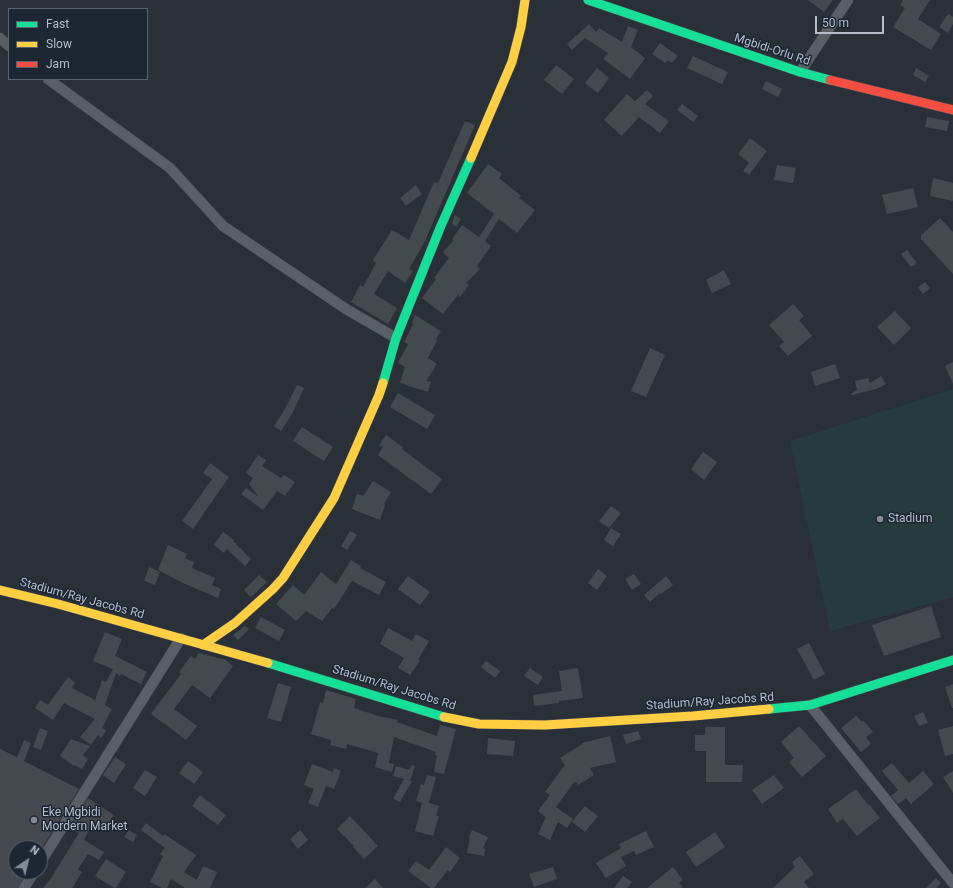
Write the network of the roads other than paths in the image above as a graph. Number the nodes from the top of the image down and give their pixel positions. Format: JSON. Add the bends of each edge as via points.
{"nodes":[{"id":1,"x":525,"y":0,"type":"edge"},
{"id":2,"x":588,"y":0,"type":"edge"},
{"id":3,"x":848,"y":0,"type":"edge"},
{"id":4,"x":0,"y":38,"type":"edge"},
{"id":5,"x":8,"y":45,"type":"edge"},
{"id":6,"x":800,"y":72,"type":"junction"},
{"id":7,"x":49,"y":80,"type":"edge"},
{"id":8,"x":953,"y":110,"type":"edge"},
{"id":9,"x":396,"y":338,"type":"junction"},
{"id":10,"x":0,"y":590,"type":"edge"},
{"id":11,"x":181,"y":638,"type":"junction"},
{"id":12,"x":203,"y":645,"type":"junction"},
{"id":13,"x":953,"y":660,"type":"edge"},
{"id":14,"x":810,"y":705,"type":"junction"},
{"id":15,"x":48,"y":850,"type":"edge"},
{"id":16,"x":953,"y":883,"type":"edge"}],
"edges":[{"from":1,"to":9,"type":"street","via":[[512,62],[440,228]]},
{"from":2,"to":6,"type":"street","name":"Mgbidi-Orlu Rd"},
{"from":3,"to":6,"type":"street"},
{"from":4,"to":5,"type":"street"},
{"from":6,"to":8,"type":"street","name":"Mgbidi-Orlu Rd"},
{"from":7,"to":9,"type":"street","via":[[170,168],[223,226],[346,309]]},
{"from":9,"to":12,"type":"street","via":[[379,395],[334,498],[278,584],[235,623]]},
{"from":10,"to":11,"type":"street","name":"Stadium/Ray Jacobs Rd"},
{"from":11,"to":12,"type":"street","name":"Stadium/Ray Jacobs Rd"},
{"from":11,"to":15,"type":"street"},
{"from":12,"to":14,"type":"street","name":"Stadium/Ray Jacobs Rd","via":[[304,673],[425,712],[479,724],[545,725],[693,716]]},
{"from":13,"to":14,"type":"street","name":"Stadium/Ray Jacobs Rd"},
{"from":14,"to":16,"type":"street"}]}
